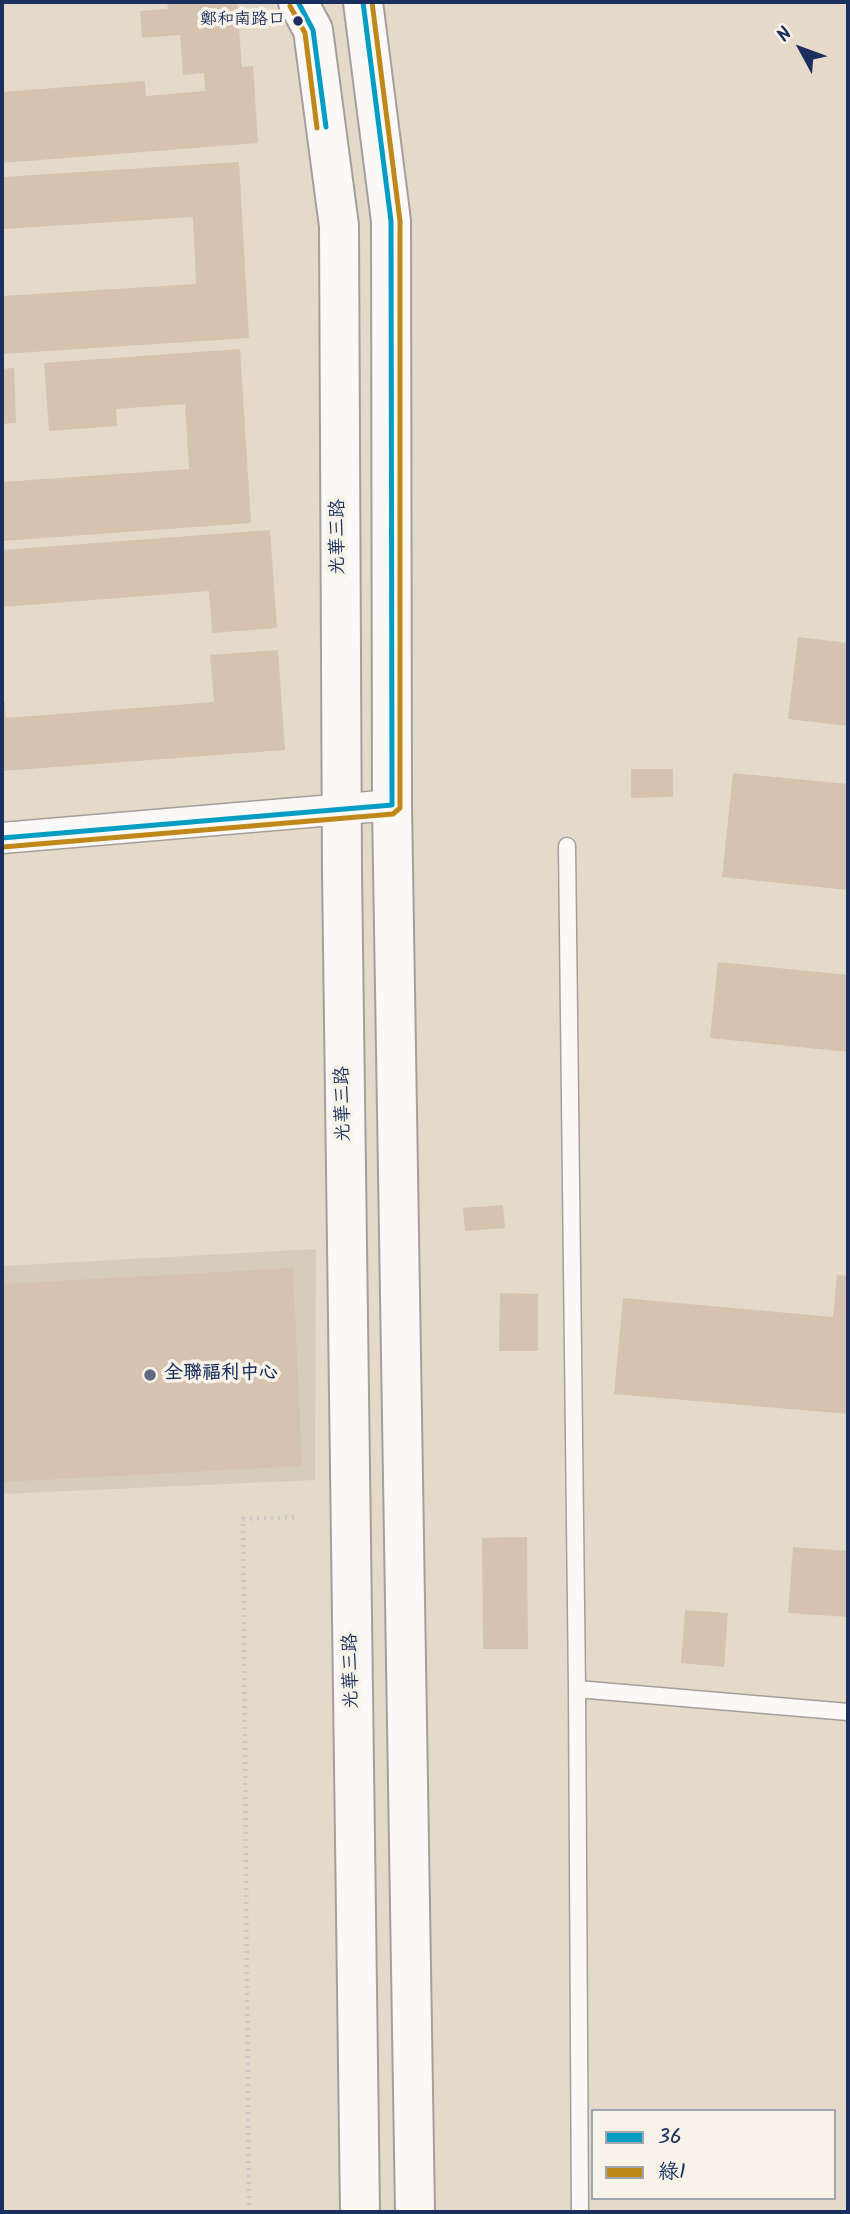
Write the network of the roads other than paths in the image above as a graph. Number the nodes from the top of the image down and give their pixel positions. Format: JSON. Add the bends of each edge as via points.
{"nodes":[{"id":1,"x":298,"y":2,"type":"edge"},
{"id":2,"x":363,"y":2,"type":"edge"},
{"id":3,"x":391,"y":805,"type":"junction"},
{"id":4,"x":341,"y":809,"type":"junction"},
{"id":5,"x":2,"y":838,"type":"edge"},
{"id":6,"x":567,"y":846,"type":"dead end"},
{"id":7,"x":577,"y":1689,"type":"junction"},
{"id":8,"x":848,"y":1712,"type":"edge"},
{"id":9,"x":360,"y":2212,"type":"edge"},
{"id":10,"x":415,"y":2212,"type":"edge"},
{"id":11,"x":580,"y":2212,"type":"edge"}],
"edges":[{"from":1,"to":4,"type":"street","name":"光華三路","via":[[313,30],[339,226]]},
{"from":2,"to":3,"type":"street","via":[[391,221]]},
{"from":3,"to":4,"type":"street"},
{"from":3,"to":10,"type":"street"},
{"from":4,"to":5,"type":"street"},
{"from":4,"to":9,"type":"street","name":"光華三路"},
{"from":6,"to":7,"type":"lane"},
{"from":7,"to":8,"type":"lane"},
{"from":7,"to":11,"type":"lane"}]}
